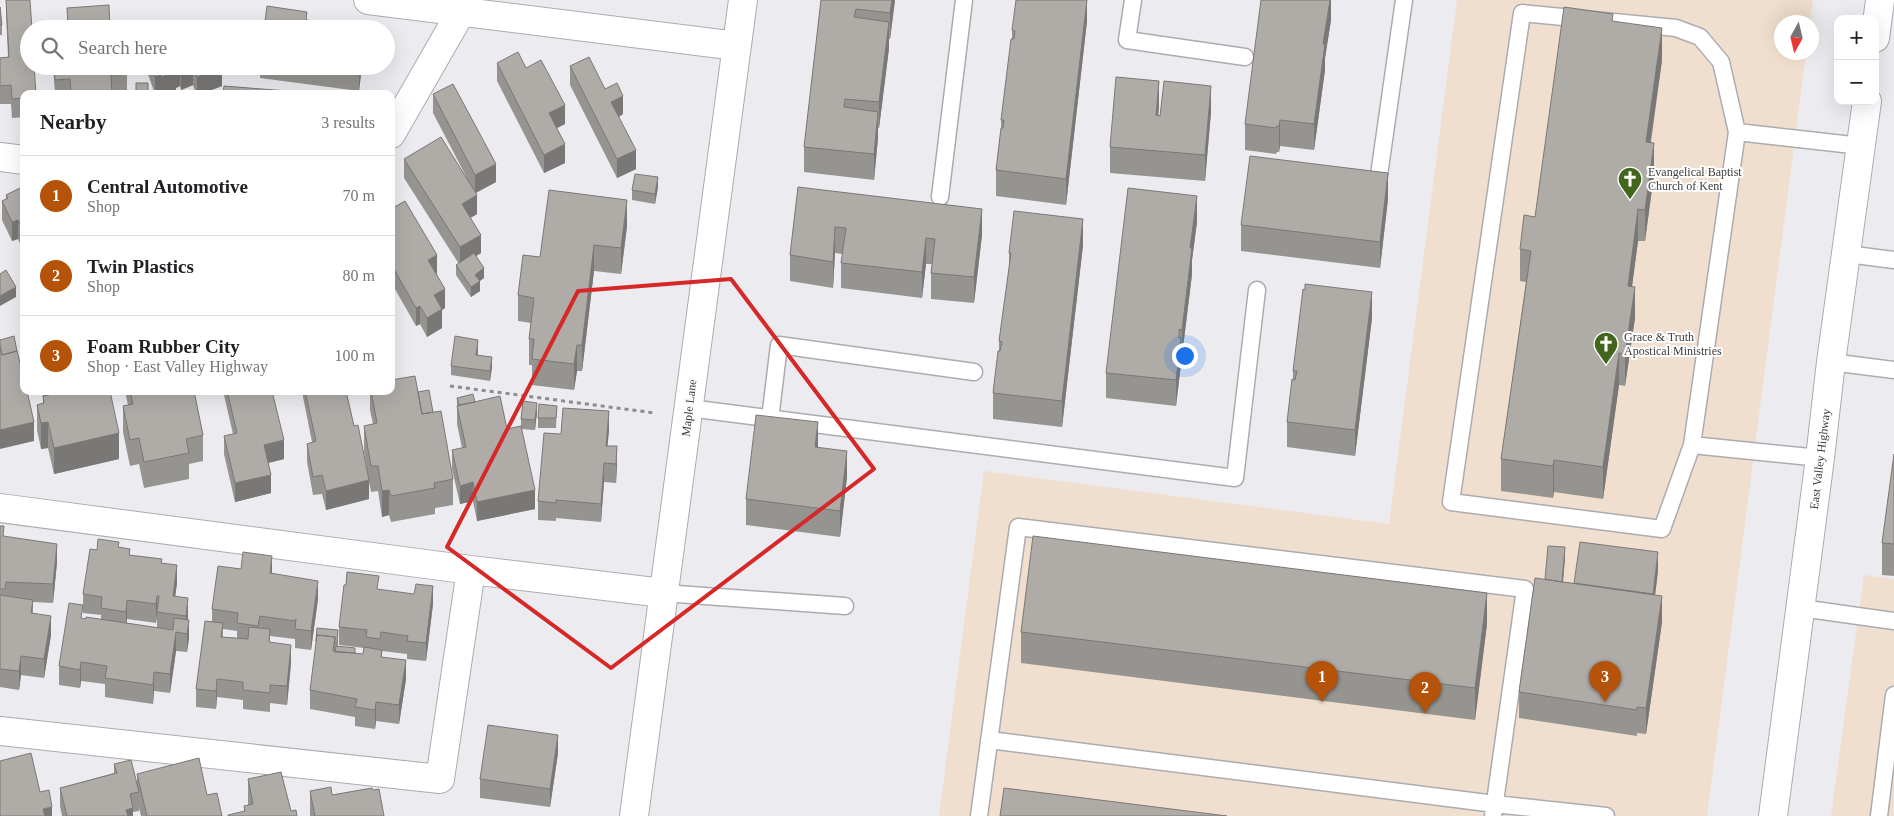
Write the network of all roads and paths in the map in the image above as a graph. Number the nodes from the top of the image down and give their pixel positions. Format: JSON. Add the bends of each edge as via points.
{"nodes":[{"id":1,"x":368,"y":0,"type":"edge"},
{"id":2,"x":743,"y":0,"type":"edge"},
{"id":3,"x":964,"y":0,"type":"edge"},
{"id":4,"x":1133,"y":0,"type":"edge"},
{"id":5,"x":1404,"y":0,"type":"edge"},
{"id":6,"x":1880,"y":0,"type":"edge"},
{"id":7,"x":461,"y":12,"type":"junction"},
{"id":8,"x":1878,"y":15,"type":"edge"},
{"id":9,"x":737,"y":46,"type":"junction"},
{"id":10,"x":1245,"y":56,"type":"dead end"},
{"id":11,"x":1866,"y":105,"type":"edge"},
{"id":12,"x":395,"y":127,"type":"edge"},
{"id":13,"x":1737,"y":132,"type":"junction"},
{"id":14,"x":1861,"y":146,"type":"junction"},
{"id":15,"x":0,"y":157,"type":"edge"},
{"id":16,"x":20,"y":160,"type":"edge"},
{"id":17,"x":1378,"y":182,"type":"edge"},
{"id":18,"x":940,"y":196,"type":"dead end"},
{"id":19,"x":1847,"y":254,"type":"junction"},
{"id":20,"x":1894,"y":260,"type":"edge"},
{"id":21,"x":1257,"y":290,"type":"dead end"},
{"id":22,"x":1831,"y":362,"type":"junction"},
{"id":23,"x":1894,"y":370,"type":"edge"},
{"id":24,"x":974,"y":372,"type":"dead end"},
{"id":25,"x":450,"y":386,"type":"dead end"},
{"id":26,"x":688,"y":413,"type":"junction"},
{"id":27,"x":770,"y":419,"type":"junction"},
{"id":28,"x":1692,"y":445,"type":"junction"},
{"id":29,"x":1820,"y":458,"type":"junction"},
{"id":30,"x":0,"y":508,"type":"edge"},
{"id":31,"x":471,"y":570,"type":"junction"},
{"id":32,"x":663,"y":593,"type":"junction"},
{"id":33,"x":845,"y":606,"type":"dead end"},
{"id":34,"x":1801,"y":608,"type":"junction"},
{"id":35,"x":1894,"y":621,"type":"edge"},
{"id":36,"x":1894,"y":695,"type":"edge"},
{"id":37,"x":0,"y":731,"type":"edge"},
{"id":38,"x":989,"y":740,"type":"junction"},
{"id":39,"x":1494,"y":810,"type":"edge"},
{"id":40,"x":634,"y":816,"type":"edge"},
{"id":41,"x":979,"y":816,"type":"edge"},
{"id":42,"x":1606,"y":816,"type":"edge"},
{"id":43,"x":1773,"y":816,"type":"edge"},
{"id":44,"x":1879,"y":816,"type":"edge"}],
"edges":[{"from":1,"to":7,"type":"street"},
{"from":2,"to":9,"type":"street","name":"Maple Lane"},
{"from":3,"to":18,"type":"lane"},
{"from":4,"to":10,"type":"lane","via":[[1127,40]]},
{"from":5,"to":17,"type":"lane"},
{"from":6,"to":8,"type":"street"},
{"from":7,"to":9,"type":"street"},
{"from":7,"to":12,"type":"street"},
{"from":9,"to":26,"type":"street","name":"Maple Lane"},
{"from":11,"to":14,"type":"street","name":"East Valley Highway"},
{"from":13,"to":14,"type":"lane"},
{"from":13,"to":28,"type":"lane"},
{"from":13,"to":28,"type":"lane","via":[[1721,62],[1700,37],[1676,28],[1522,13],[1451,502],[1662,530]]},
{"from":14,"to":19,"type":"street","name":"East Valley Highway"},
{"from":15,"to":16,"type":"street"},
{"from":19,"to":20,"type":"lane"},
{"from":19,"to":22,"type":"street","name":"East Valley Highway"},
{"from":21,"to":27,"type":"lane","via":[[1235,478]]},
{"from":22,"to":23,"type":"lane"},
{"from":22,"to":29,"type":"street","name":"East Valley Highway"},
{"from":24,"to":27,"type":"lane","via":[[779,345]]},
{"from":25,"to":26,"type":"path"},
{"from":26,"to":27,"type":"lane"},
{"from":26,"to":32,"type":"street","name":"Maple Lane"},
{"from":28,"to":29,"type":"lane"},
{"from":29,"to":34,"type":"street","name":"East Valley Highway"},
{"from":30,"to":31,"type":"street"},
{"from":31,"to":32,"type":"street"},
{"from":31,"to":37,"type":"street","via":[[440,779]]},
{"from":32,"to":33,"type":"lane"},
{"from":32,"to":40,"type":"street","name":"Maple Lane"},
{"from":34,"to":35,"type":"lane"},
{"from":34,"to":43,"type":"street","name":"East Valley Highway"},
{"from":36,"to":44,"type":"lane"},
{"from":38,"to":39,"type":"lane"},
{"from":38,"to":39,"type":"lane","via":[[1018,527],[1525,588]]},
{"from":38,"to":41,"type":"lane"},
{"from":39,"to":42,"type":"lane"}]}
